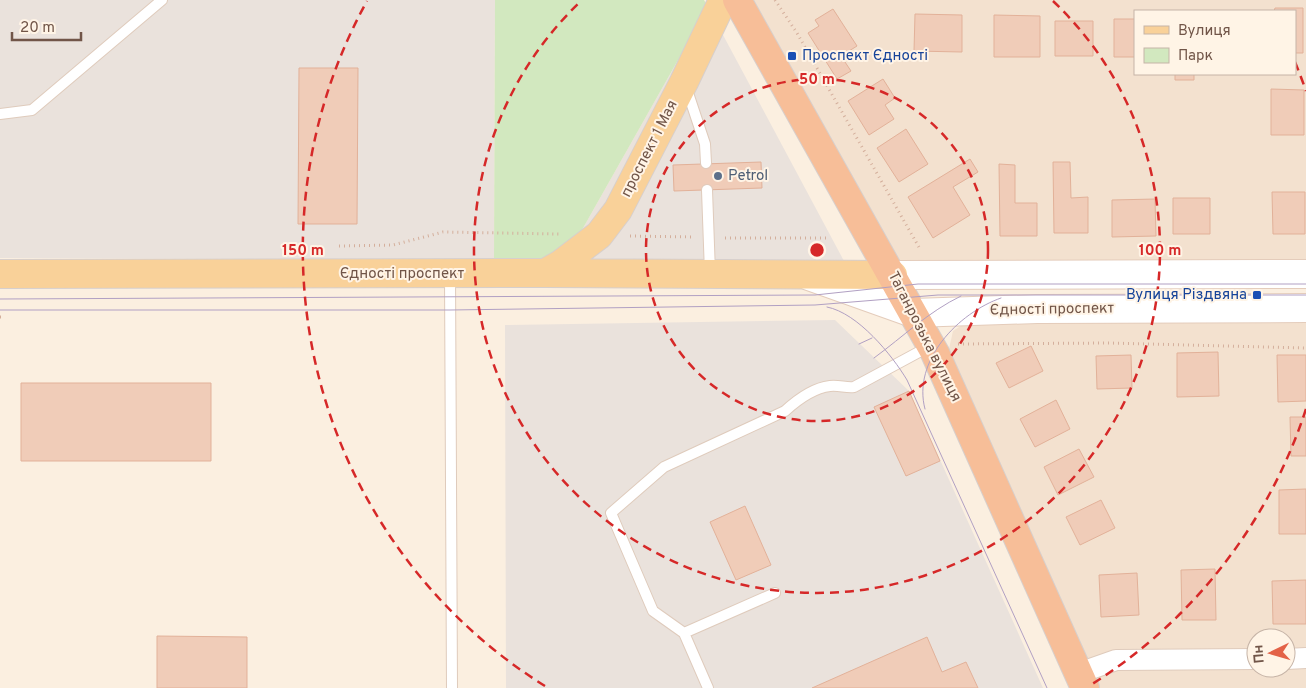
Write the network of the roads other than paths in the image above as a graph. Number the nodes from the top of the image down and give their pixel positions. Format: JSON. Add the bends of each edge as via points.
{"nodes":[{"id":1,"x":162,"y":0,"type":"edge"},
{"id":2,"x":723,"y":0,"type":"edge"},
{"id":3,"x":737,"y":0,"type":"edge"},
{"id":4,"x":684,"y":82,"type":"junction"},
{"id":5,"x":0,"y":114,"type":"edge"},
{"id":6,"x":706,"y":164,"type":"dead end"},
{"id":7,"x":707,"y":190,"type":"dead end"},
{"id":8,"x":545,"y":273,"type":"junction"},
{"id":9,"x":0,"y":274,"type":"edge"},
{"id":10,"x":450,"y":274,"type":"junction"},
{"id":11,"x":710,"y":274,"type":"junction"},
{"id":12,"x":805,"y":274,"type":"junction"},
{"id":13,"x":1306,"y":274,"type":"edge"},
{"id":14,"x":893,"y":275,"type":"junction"},
{"id":15,"x":1306,"y":308,"type":"edge"},
{"id":16,"x":913,"y":313,"type":"junction"},
{"id":17,"x":931,"y":345,"type":"junction"},
{"id":18,"x":775,"y":593,"type":"dead end"},
{"id":19,"x":684,"y":633,"type":"junction"},
{"id":20,"x":1246,"y":659,"type":"edge"},
{"id":21,"x":1082,"y":681,"type":"edge"},
{"id":22,"x":452,"y":688,"type":"edge"},
{"id":23,"x":708,"y":688,"type":"edge"}],
"edges":[{"from":1,"to":5,"type":"lane","via":[[32,110]]},
{"from":2,"to":4,"type":"main road","name":"проспект 1 Мая"},
{"from":3,"to":14,"type":"highway","name":"Таганрозька вулиця"},
{"from":4,"to":6,"type":"lane","via":[[705,144]]},
{"from":4,"to":8,"type":"main road","name":"проспект 1 Мая","via":[[634,181],[600,235]]},
{"from":7,"to":11,"type":"lane"},
{"from":8,"to":10,"type":"main road","name":"Єдності проспект"},
{"from":8,"to":11,"type":"main road","name":"Єдності проспект"},
{"from":9,"to":10,"type":"main road","name":"Єдності проспект"},
{"from":10,"to":22,"type":"lane"},
{"from":11,"to":12,"type":"main road","name":"Єдності проспект"},
{"from":12,"to":14,"type":"main road","name":"Єдності проспект"},
{"from":12,"to":16,"type":"main road","name":"Єдності проспект"},
{"from":13,"to":14,"type":"main road","name":"Єдності проспект"},
{"from":14,"to":16,"type":"highway","name":"Таганрозька вулиця"},
{"from":15,"to":16,"type":"main road","name":"Єдності проспект"},
{"from":16,"to":17,"type":"highway","name":"Таганрозька вулиця"},
{"from":17,"to":19,"type":"lane","via":[[854,387],[832,386],[810,393],[785,412],[664,467],[611,513],[653,611]]},
{"from":17,"to":21,"type":"highway","name":"Таганрозька вулиця"},
{"from":18,"to":19,"type":"lane"},
{"from":19,"to":23,"type":"lane"},
{"from":20,"to":21,"type":"street","via":[[1116,660]]}]}
